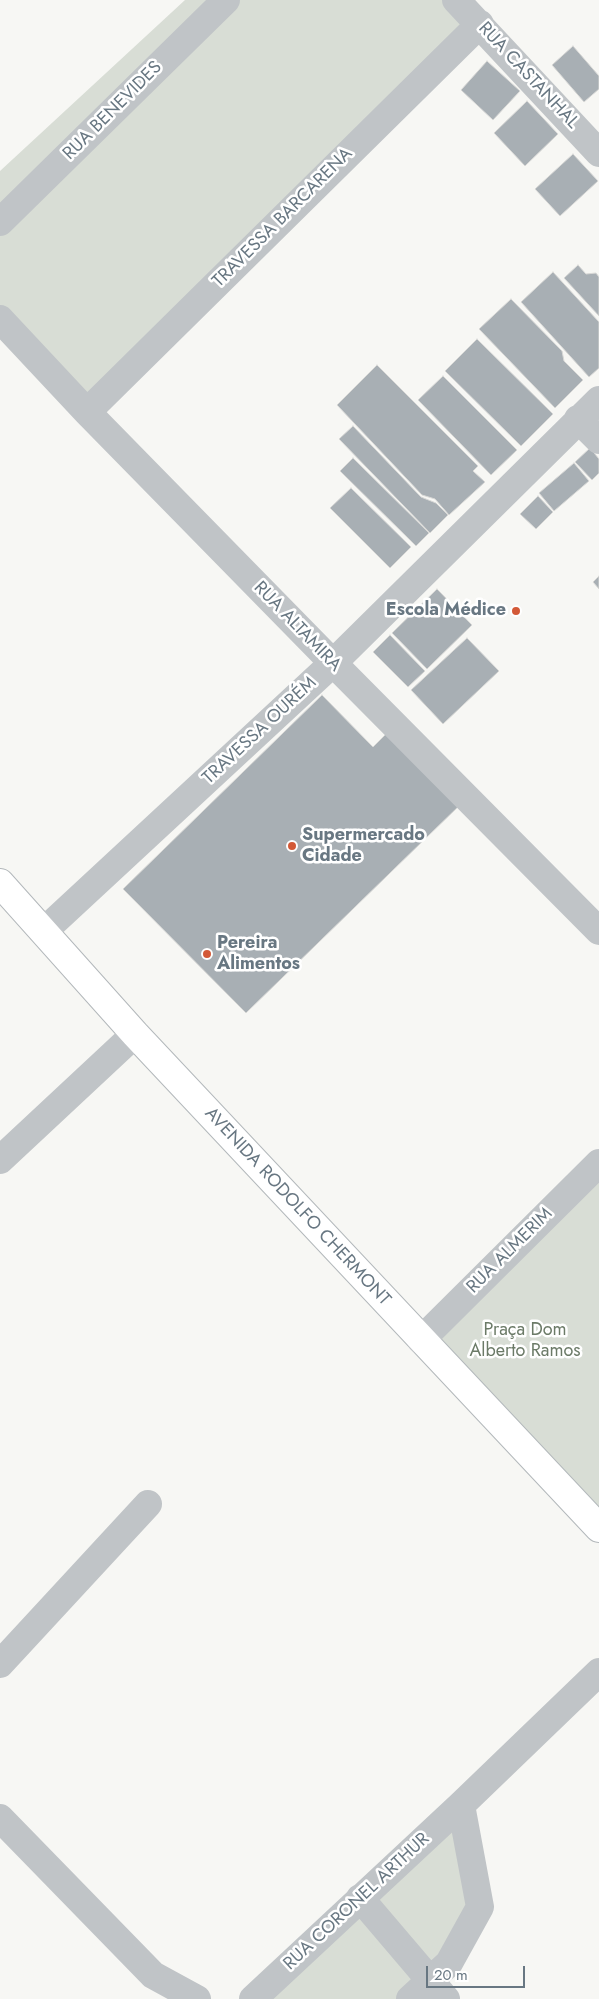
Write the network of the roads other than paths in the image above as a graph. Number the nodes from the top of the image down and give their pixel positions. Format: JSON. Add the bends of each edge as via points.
{"nodes":[{"id":1,"x":226,"y":0,"type":"edge"},
{"id":2,"x":456,"y":0,"type":"edge"},
{"id":3,"x":480,"y":24,"type":"junction"},
{"id":4,"x":599,"y":153,"type":"edge"},
{"id":5,"x":0,"y":222,"type":"edge"},
{"id":6,"x":0,"y":319,"type":"edge"},
{"id":7,"x":599,"y":400,"type":"edge"},
{"id":8,"x":87,"y":412,"type":"junction"},
{"id":9,"x":578,"y":419,"type":"junction"},
{"id":10,"x":599,"y":440,"type":"edge"},
{"id":11,"x":333,"y":663,"type":"junction"},
{"id":12,"x":0,"y":883,"type":"edge"},
{"id":13,"x":599,"y":930,"type":"edge"},
{"id":14,"x":44,"y":931,"type":"junction"},
{"id":15,"x":135,"y":1034,"type":"junction"},
{"id":16,"x":0,"y":1160,"type":"edge"},
{"id":17,"x":599,"y":1162,"type":"edge"},
{"id":18,"x":421,"y":1340,"type":"junction"},
{"id":19,"x":148,"y":1504,"type":"dead end"},
{"id":20,"x":599,"y":1528,"type":"edge"},
{"id":21,"x":0,"y":1664,"type":"edge"},
{"id":22,"x":599,"y":1672,"type":"edge"},
{"id":23,"x":462,"y":1805,"type":"junction"},
{"id":24,"x":0,"y":1818,"type":"edge"},
{"id":25,"x":360,"y":1898,"type":"junction"},
{"id":26,"x":439,"y":1989,"type":"edge"},
{"id":27,"x":197,"y":1999,"type":"edge"},
{"id":28,"x":253,"y":1999,"type":"edge"},
{"id":29,"x":410,"y":1999,"type":"edge"}],
"edges":[{"from":1,"to":5,"type":"street","name":"RUA BENEVIDES"},
{"from":2,"to":3,"type":"street","name":"RUA CASTANHAL"},
{"from":3,"to":4,"type":"street","name":"RUA CASTANHAL"},
{"from":3,"to":8,"type":"street","name":"TRAVESSA BARCARENA"},
{"from":6,"to":8,"type":"street","name":"RUA ALTAMIRA"},
{"from":7,"to":9,"type":"street","name":"TRAVESSA OURÉM"},
{"from":8,"to":11,"type":"street","name":"RUA ALTAMIRA"},
{"from":9,"to":10,"type":"street"},
{"from":9,"to":11,"type":"street","name":"TRAVESSA OURÉM"},
{"from":11,"to":13,"type":"street","name":"RUA ALTAMIRA"},
{"from":11,"to":14,"type":"street","name":"TRAVESSA OURÉM"},
{"from":12,"to":14,"type":"main road","name":"AVENIDA RODOLFO CHERMONT"},
{"from":14,"to":15,"type":"main road","name":"AVENIDA RODOLFO CHERMONT"},
{"from":15,"to":16,"type":"street"},
{"from":15,"to":18,"type":"main road","name":"AVENIDA RODOLFO CHERMONT"},
{"from":17,"to":18,"type":"street","name":"RUA ALMERIM"},
{"from":18,"to":20,"type":"main road","name":"AVENIDA RODOLFO CHERMONT"},
{"from":19,"to":21,"type":"street"},
{"from":22,"to":23,"type":"street","name":"RUA CORONEL ARTHUR"},
{"from":23,"to":25,"type":"street","name":"RUA CORONEL ARTHUR"},
{"from":23,"to":26,"type":"street","via":[[480,1907]]},
{"from":24,"to":27,"type":"street","via":[[153,1975]]},
{"from":25,"to":26,"type":"street"},
{"from":25,"to":28,"type":"street","name":"RUA CORONEL ARTHUR"},
{"from":26,"to":29,"type":"street"}]}
